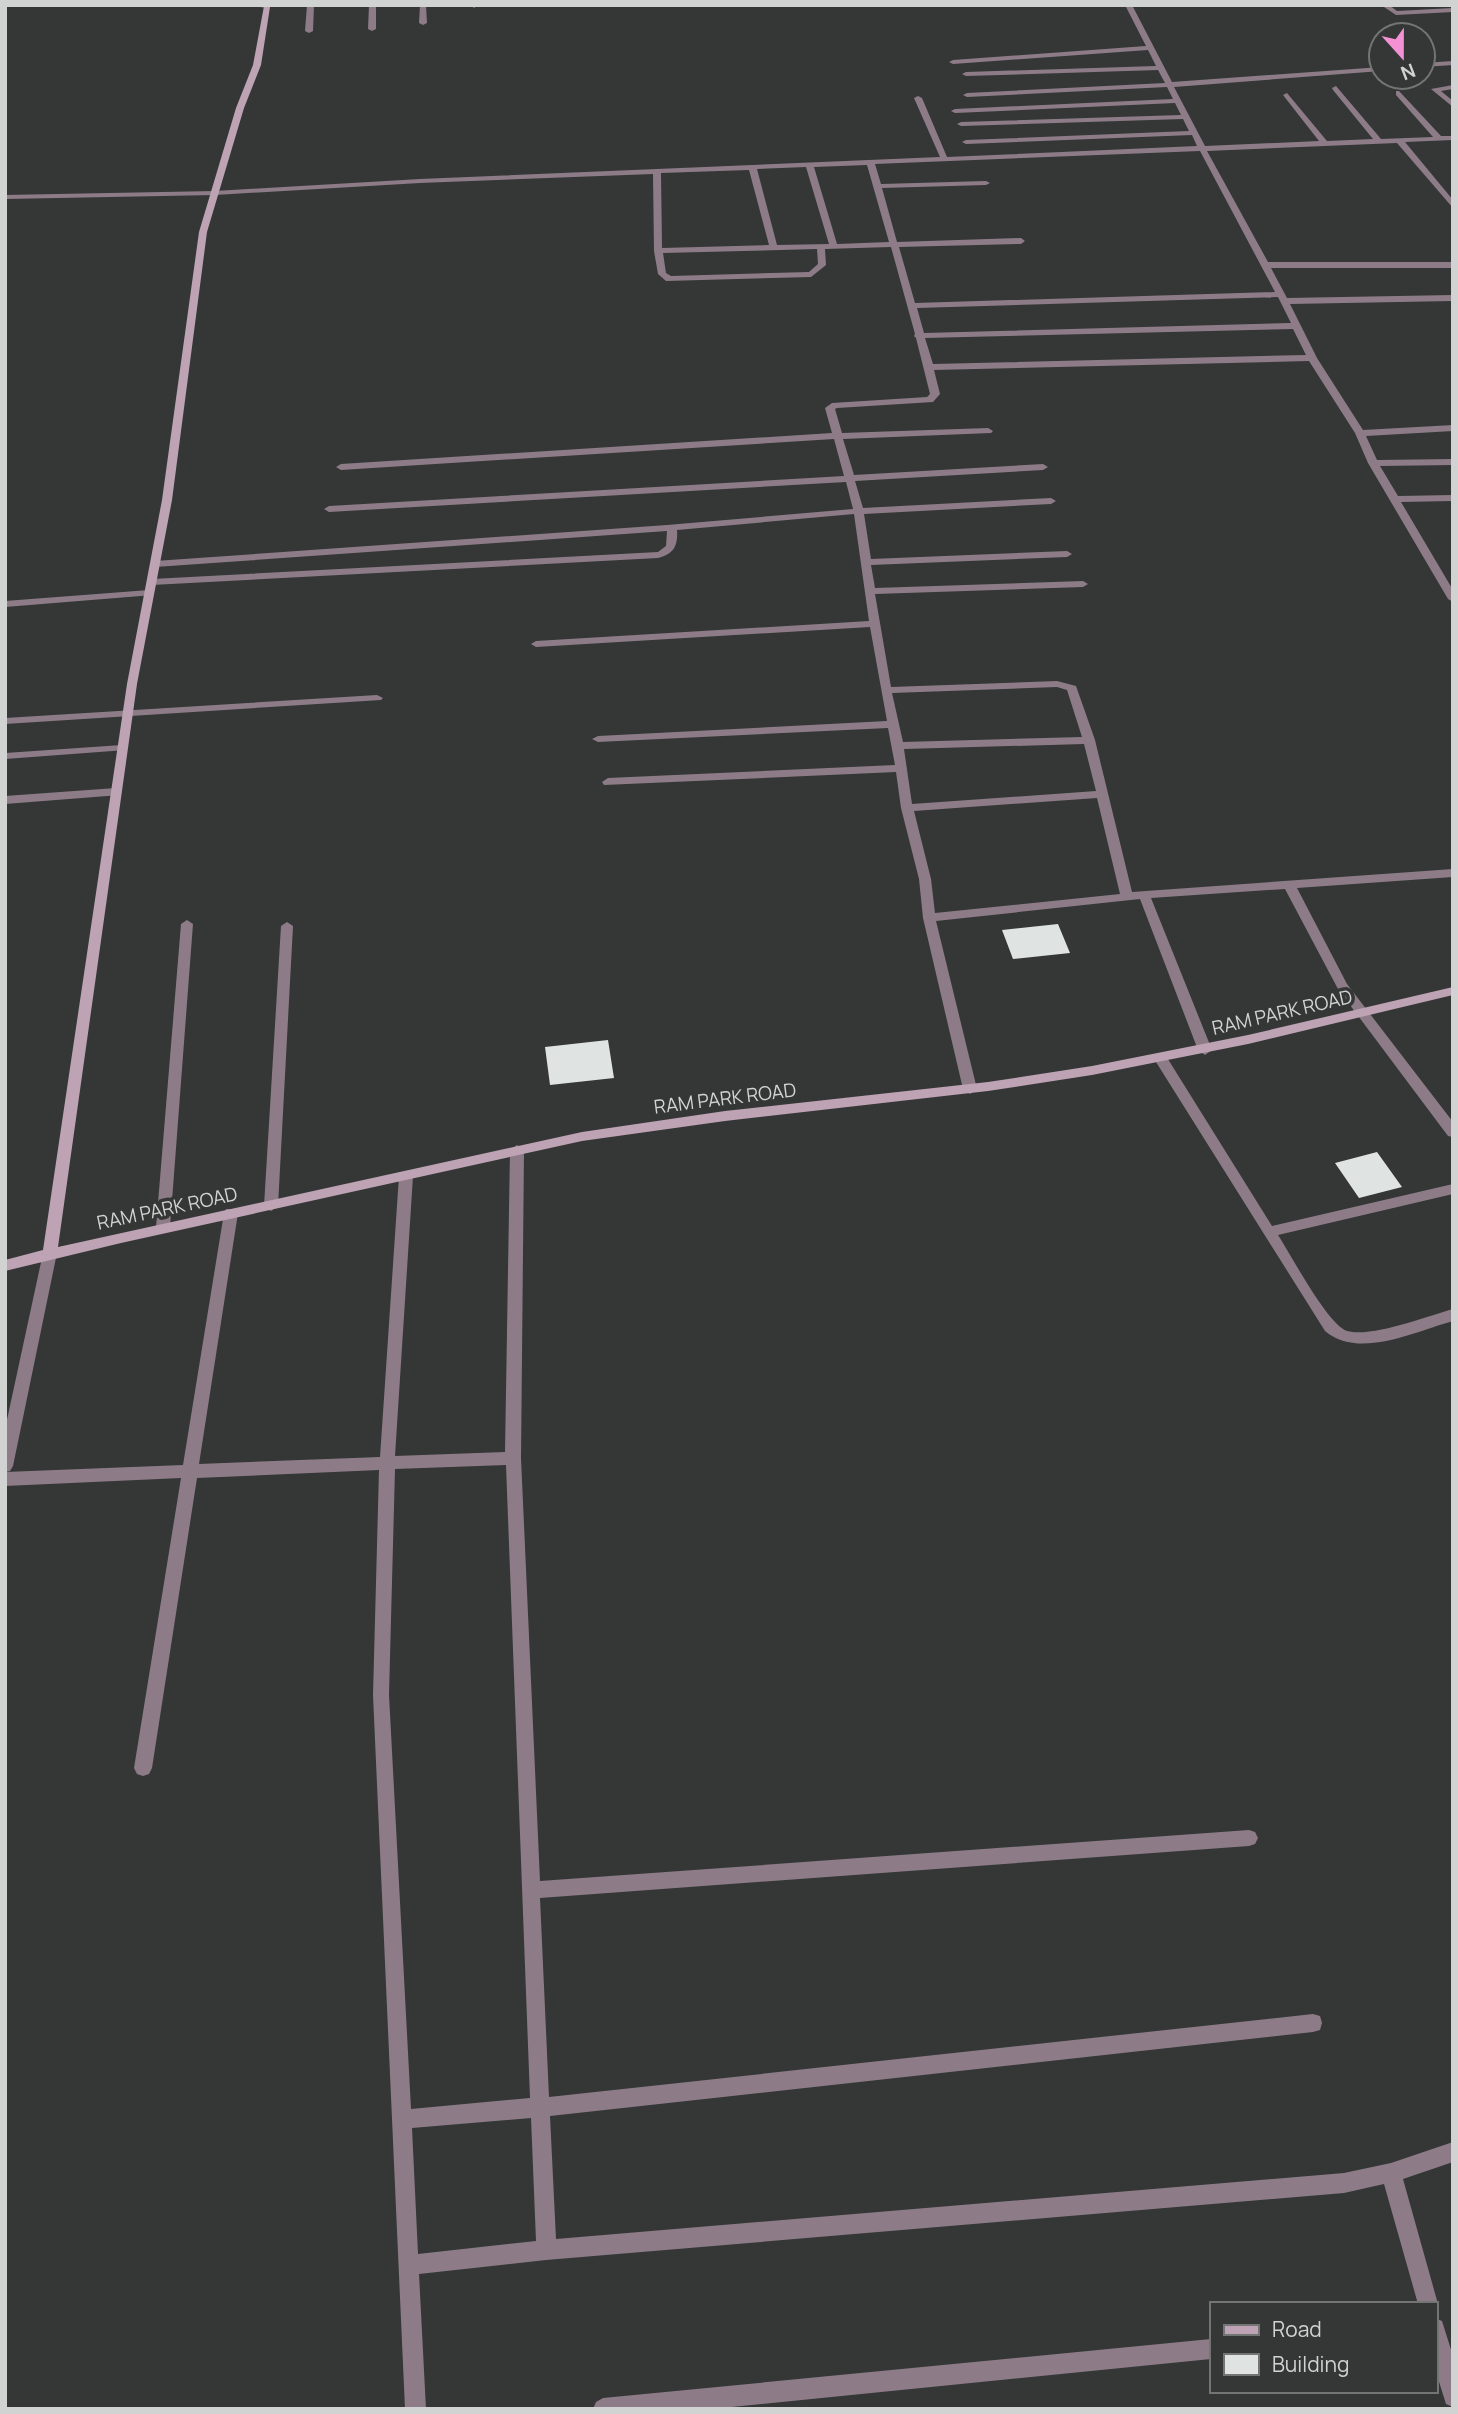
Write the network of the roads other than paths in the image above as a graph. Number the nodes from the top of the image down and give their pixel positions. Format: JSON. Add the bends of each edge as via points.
{"nodes":[{"id":1,"x":247,"y":5,"type":"edge"},
{"id":2,"x":311,"y":5,"type":"edge"},
{"id":3,"x":373,"y":5,"type":"edge"},
{"id":4,"x":423,"y":5,"type":"edge"},
{"id":5,"x":1128,"y":5,"type":"edge"},
{"id":6,"x":1384,"y":5,"type":"edge"},
{"id":7,"x":268,"y":6,"type":"edge"},
{"id":8,"x":1453,"y":10,"type":"edge"},
{"id":9,"x":423,"y":23,"type":"dead end"},
{"id":10,"x":372,"y":29,"type":"dead end"},
{"id":11,"x":309,"y":31,"type":"dead end"},
{"id":12,"x":1150,"y":48,"type":"junction"},
{"id":13,"x":953,"y":62,"type":"dead end"},
{"id":14,"x":1160,"y":68,"type":"junction"},
{"id":15,"x":1367,"y":70,"type":"edge"},
{"id":16,"x":966,"y":74,"type":"dead end"},
{"id":17,"x":1168,"y":85,"type":"junction"},
{"id":18,"x":1453,"y":87,"type":"edge"},
{"id":19,"x":1336,"y":88,"type":"dead end"},
{"id":20,"x":1399,"y":93,"type":"dead end"},
{"id":21,"x":967,"y":95,"type":"dead end"},
{"id":22,"x":1287,"y":95,"type":"dead end"},
{"id":23,"x":918,"y":98,"type":"dead end"},
{"id":24,"x":1177,"y":101,"type":"junction"},
{"id":25,"x":1453,"y":105,"type":"edge"},
{"id":26,"x":955,"y":111,"type":"dead end"},
{"id":27,"x":1185,"y":117,"type":"junction"},
{"id":28,"x":961,"y":124,"type":"dead end"},
{"id":29,"x":1194,"y":133,"type":"junction"},
{"id":30,"x":1438,"y":138,"type":"junction"},
{"id":31,"x":1453,"y":138,"type":"edge"},
{"id":32,"x":1400,"y":141,"type":"junction"},
{"id":33,"x":966,"y":142,"type":"dead end"},
{"id":34,"x":1380,"y":142,"type":"junction"},
{"id":35,"x":1326,"y":145,"type":"junction"},
{"id":36,"x":1202,"y":149,"type":"junction"},
{"id":37,"x":945,"y":160,"type":"junction"},
{"id":38,"x":871,"y":164,"type":"junction"},
{"id":39,"x":810,"y":166,"type":"junction"},
{"id":40,"x":753,"y":169,"type":"junction"},
{"id":41,"x":657,"y":172,"type":"junction"},
{"id":42,"x":986,"y":183,"type":"dead end"},
{"id":43,"x":878,"y":186,"type":"junction"},
{"id":44,"x":215,"y":193,"type":"junction"},
{"id":45,"x":5,"y":197,"type":"edge"},
{"id":46,"x":1453,"y":206,"type":"edge"},
{"id":47,"x":1021,"y":241,"type":"dead end"},
{"id":48,"x":895,"y":245,"type":"junction"},
{"id":49,"x":821,"y":247,"type":"junction"},
{"id":50,"x":834,"y":247,"type":"junction"},
{"id":51,"x":774,"y":249,"type":"junction"},
{"id":52,"x":659,"y":251,"type":"junction"},
{"id":53,"x":1266,"y":265,"type":"junction"},
{"id":54,"x":1453,"y":265,"type":"edge"},
{"id":55,"x":1283,"y":297,"type":"junction"},
{"id":56,"x":1453,"y":298,"type":"edge"},
{"id":57,"x":911,"y":306,"type":"junction"},
{"id":58,"x":1296,"y":326,"type":"junction"},
{"id":59,"x":918,"y":336,"type":"junction"},
{"id":60,"x":1312,"y":358,"type":"junction"},
{"id":61,"x":929,"y":367,"type":"junction"},
{"id":62,"x":1453,"y":428,"type":"edge"},
{"id":63,"x":988,"y":431,"type":"dead end"},
{"id":64,"x":1360,"y":433,"type":"junction"},
{"id":65,"x":837,"y":436,"type":"junction"},
{"id":66,"x":1453,"y":462,"type":"edge"},
{"id":67,"x":1373,"y":463,"type":"junction"},
{"id":68,"x":341,"y":467,"type":"dead end"},
{"id":69,"x":1043,"y":467,"type":"dead end"},
{"id":70,"x":849,"y":478,"type":"junction"},
{"id":71,"x":1453,"y":498,"type":"edge"},
{"id":72,"x":1394,"y":499,"type":"junction"},
{"id":73,"x":1051,"y":501,"type":"dead end"},
{"id":74,"x":329,"y":509,"type":"dead end"},
{"id":75,"x":859,"y":511,"type":"junction"},
{"id":76,"x":672,"y":528,"type":"junction"},
{"id":77,"x":1067,"y":554,"type":"dead end"},
{"id":78,"x":866,"y":562,"type":"junction"},
{"id":79,"x":155,"y":564,"type":"junction"},
{"id":80,"x":1083,"y":584,"type":"dead end"},
{"id":81,"x":150,"y":587,"type":"junction"},
{"id":82,"x":870,"y":591,"type":"junction"},
{"id":83,"x":1453,"y":598,"type":"edge"},
{"id":84,"x":5,"y":604,"type":"edge"},
{"id":85,"x":874,"y":624,"type":"junction"},
{"id":86,"x":536,"y":644,"type":"dead end"},
{"id":87,"x":885,"y":690,"type":"junction"},
{"id":88,"x":377,"y":698,"type":"dead end"},
{"id":89,"x":128,"y":712,"type":"junction"},
{"id":90,"x":5,"y":721,"type":"edge"},
{"id":91,"x":892,"y":724,"type":"junction"},
{"id":92,"x":598,"y":739,"type":"dead end"},
{"id":93,"x":1089,"y":740,"type":"junction"},
{"id":94,"x":898,"y":746,"type":"junction"},
{"id":95,"x":122,"y":748,"type":"junction"},
{"id":96,"x":5,"y":756,"type":"edge"},
{"id":97,"x":901,"y":768,"type":"junction"},
{"id":98,"x":608,"y":782,"type":"dead end"},
{"id":99,"x":116,"y":792,"type":"junction"},
{"id":100,"x":1102,"y":794,"type":"junction"},
{"id":101,"x":5,"y":800,"type":"edge"},
{"id":102,"x":907,"y":808,"type":"junction"},
{"id":103,"x":1453,"y":873,"type":"edge"},
{"id":104,"x":1289,"y":885,"type":"junction"},
{"id":105,"x":1144,"y":895,"type":"junction"},
{"id":106,"x":1127,"y":897,"type":"junction"},
{"id":107,"x":929,"y":918,"type":"junction"},
{"id":108,"x":187,"y":924,"type":"dead end"},
{"id":109,"x":287,"y":926,"type":"dead end"},
{"id":110,"x":1453,"y":991,"type":"edge"},
{"id":111,"x":1364,"y":1012,"type":"junction"},
{"id":112,"x":1205,"y":1050,"type":"junction"},
{"id":113,"x":1161,"y":1059,"type":"junction"},
{"id":114,"x":970,"y":1089,"type":"junction"},
{"id":115,"x":1453,"y":1132,"type":"edge"},
{"id":116,"x":517,"y":1150,"type":"junction"},
{"id":117,"x":406,"y":1175,"type":"junction"},
{"id":118,"x":1453,"y":1189,"type":"edge"},
{"id":119,"x":271,"y":1206,"type":"junction"},
{"id":120,"x":231,"y":1213,"type":"junction"},
{"id":121,"x":163,"y":1227,"type":"junction"},
{"id":122,"x":1269,"y":1232,"type":"junction"},
{"id":123,"x":50,"y":1254,"type":"junction"},
{"id":124,"x":5,"y":1266,"type":"edge"},
{"id":125,"x":1453,"y":1315,"type":"edge"},
{"id":126,"x":513,"y":1458,"type":"junction"},
{"id":127,"x":387,"y":1463,"type":"junction"},
{"id":128,"x":5,"y":1466,"type":"edge"},
{"id":129,"x":190,"y":1472,"type":"junction"},
{"id":130,"x":5,"y":1479,"type":"edge"},
{"id":131,"x":144,"y":1768,"type":"dead end"},
{"id":132,"x":1249,"y":1839,"type":"dead end"},
{"id":133,"x":532,"y":1890,"type":"junction"},
{"id":134,"x":1314,"y":2023,"type":"dead end"},
{"id":135,"x":542,"y":2107,"type":"junction"},
{"id":136,"x":403,"y":2119,"type":"junction"},
{"id":137,"x":1453,"y":2152,"type":"edge"},
{"id":138,"x":1391,"y":2173,"type":"junction"},
{"id":139,"x":545,"y":2250,"type":"junction"},
{"id":140,"x":409,"y":2265,"type":"junction"},
{"id":141,"x":1427,"y":2302,"type":"edge"},
{"id":142,"x":1437,"y":2337,"type":"edge"},
{"id":143,"x":1210,"y":2349,"type":"edge"},
{"id":144,"x":1453,"y":2397,"type":"edge"},
{"id":145,"x":416,"y":2409,"type":"edge"},
{"id":146,"x":603,"y":2409,"type":"edge"}],
"edges":[{"from":1,"to":7,"type":"street"},
{"from":2,"to":11,"type":"street"},
{"from":3,"to":10,"type":"street"},
{"from":4,"to":9,"type":"street"},
{"from":5,"to":12,"type":"street"},
{"from":6,"to":8,"type":"street","via":[[1396,13]]},
{"from":7,"to":44,"type":"street","via":[[257,65]]},
{"from":12,"to":13,"type":"street"},
{"from":12,"to":14,"type":"street"},
{"from":14,"to":16,"type":"street"},
{"from":14,"to":17,"type":"street"},
{"from":15,"to":17,"type":"street"},
{"from":17,"to":21,"type":"street"},
{"from":17,"to":24,"type":"street"},
{"from":18,"to":25,"type":"street","via":[[1434,89]]},
{"from":19,"to":34,"type":"street"},
{"from":20,"to":30,"type":"street"},
{"from":22,"to":35,"type":"street"},
{"from":23,"to":37,"type":"street"},
{"from":24,"to":26,"type":"street"},
{"from":24,"to":27,"type":"street"},
{"from":27,"to":28,"type":"street"},
{"from":27,"to":29,"type":"street"},
{"from":29,"to":33,"type":"street"},
{"from":29,"to":36,"type":"street"},
{"from":30,"to":31,"type":"street"},
{"from":30,"to":32,"type":"street"},
{"from":32,"to":34,"type":"street"},
{"from":32,"to":46,"type":"street"},
{"from":34,"to":35,"type":"street"},
{"from":35,"to":36,"type":"street"},
{"from":36,"to":37,"type":"street"},
{"from":36,"to":53,"type":"street"},
{"from":37,"to":38,"type":"street"},
{"from":38,"to":39,"type":"street"},
{"from":38,"to":43,"type":"street"},
{"from":39,"to":40,"type":"street"},
{"from":39,"to":50,"type":"street"},
{"from":40,"to":41,"type":"street"},
{"from":40,"to":51,"type":"street"},
{"from":41,"to":44,"type":"street"},
{"from":41,"to":52,"type":"street"},
{"from":42,"to":43,"type":"street"},
{"from":43,"to":48,"type":"street"},
{"from":44,"to":45,"type":"street"},
{"from":44,"to":79,"type":"street","via":[[203,232]]},
{"from":47,"to":48,"type":"street"},
{"from":48,"to":50,"type":"street"},
{"from":48,"to":57,"type":"street"},
{"from":49,"to":50,"type":"street"},
{"from":49,"to":51,"type":"street"},
{"from":49,"to":52,"type":"street","via":[[822,265],[811,274],[675,280],[662,274]]},
{"from":51,"to":52,"type":"street"},
{"from":53,"to":54,"type":"street"},
{"from":53,"to":55,"type":"street"},
{"from":55,"to":56,"type":"street"},
{"from":55,"to":57,"type":"street"},
{"from":55,"to":58,"type":"street"},
{"from":57,"to":59,"type":"street"},
{"from":58,"to":59,"type":"street"},
{"from":58,"to":60,"type":"street"},
{"from":59,"to":61,"type":"street"},
{"from":60,"to":61,"type":"street"},
{"from":60,"to":64,"type":"street"},
{"from":61,"to":65,"type":"street","via":[[934,397],[835,405],[830,408]]},
{"from":62,"to":64,"type":"street"},
{"from":63,"to":65,"type":"street"},
{"from":64,"to":67,"type":"street"},
{"from":65,"to":68,"type":"street"},
{"from":65,"to":70,"type":"street"},
{"from":66,"to":67,"type":"street"},
{"from":67,"to":72,"type":"street"},
{"from":69,"to":70,"type":"street"},
{"from":70,"to":74,"type":"street"},
{"from":70,"to":75,"type":"street"},
{"from":71,"to":72,"type":"street"},
{"from":72,"to":83,"type":"street"},
{"from":73,"to":75,"type":"street"},
{"from":75,"to":76,"type":"street"},
{"from":75,"to":78,"type":"street"},
{"from":76,"to":79,"type":"street"},
{"from":76,"to":81,"type":"street","via":[[670,551],[658,555]]},
{"from":77,"to":78,"type":"street"},
{"from":78,"to":82,"type":"street"},
{"from":79,"to":81,"type":"street"},
{"from":80,"to":82,"type":"street"},
{"from":81,"to":84,"type":"street"},
{"from":81,"to":89,"type":"street"},
{"from":82,"to":85,"type":"street"},
{"from":85,"to":86,"type":"street"},
{"from":85,"to":87,"type":"street"},
{"from":87,"to":91,"type":"street"},
{"from":87,"to":93,"type":"street","via":[[1066,686],[1074,692]]},
{"from":88,"to":89,"type":"street"},
{"from":89,"to":90,"type":"street"},
{"from":89,"to":95,"type":"street"},
{"from":91,"to":92,"type":"street"},
{"from":91,"to":94,"type":"street"},
{"from":93,"to":94,"type":"street"},
{"from":93,"to":100,"type":"street"},
{"from":94,"to":97,"type":"street"},
{"from":95,"to":96,"type":"street"},
{"from":95,"to":99,"type":"street"},
{"from":97,"to":98,"type":"street"},
{"from":97,"to":102,"type":"street"},
{"from":99,"to":101,"type":"street"},
{"from":99,"to":123,"type":"street"},
{"from":100,"to":102,"type":"street"},
{"from":100,"to":106,"type":"street"},
{"from":102,"to":107,"type":"street","via":[[925,879]]},
{"from":103,"to":104,"type":"street"},
{"from":104,"to":105,"type":"street"},
{"from":104,"to":111,"type":"street","via":[[1342,986]]},
{"from":105,"to":106,"type":"street"},
{"from":105,"to":112,"type":"street"},
{"from":106,"to":107,"type":"street"},
{"from":107,"to":114,"type":"street"},
{"from":108,"to":121,"type":"street"},
{"from":109,"to":119,"type":"street"},
{"from":110,"to":111,"type":"street","name":"RAM PARK ROAD"},
{"from":111,"to":112,"type":"street","name":"RAM PARK ROAD"},
{"from":111,"to":115,"type":"street"},
{"from":112,"to":113,"type":"street","name":"RAM PARK ROAD"},
{"from":113,"to":114,"type":"street","name":"RAM PARK ROAD"},
{"from":113,"to":122,"type":"street"},
{"from":114,"to":116,"type":"street","name":"RAM PARK ROAD","via":[[618,1130]]},
{"from":116,"to":117,"type":"street","name":"RAM PARK ROAD"},
{"from":116,"to":126,"type":"street"},
{"from":117,"to":119,"type":"street","name":"RAM PARK ROAD"},
{"from":117,"to":127,"type":"street"},
{"from":118,"to":122,"type":"street"},
{"from":119,"to":120,"type":"street","name":"RAM PARK ROAD"},
{"from":120,"to":121,"type":"street","name":"RAM PARK ROAD"},
{"from":120,"to":129,"type":"street"},
{"from":121,"to":123,"type":"street","name":"RAM PARK ROAD"},
{"from":122,"to":125,"type":"street","via":[[1336,1333],[1368,1338]]},
{"from":123,"to":124,"type":"street","name":"RAM PARK ROAD"},
{"from":123,"to":128,"type":"street"},
{"from":126,"to":127,"type":"street"},
{"from":126,"to":133,"type":"street"},
{"from":127,"to":129,"type":"street"},
{"from":127,"to":136,"type":"street","via":[[381,1695]]},
{"from":129,"to":130,"type":"street"},
{"from":129,"to":131,"type":"street"},
{"from":132,"to":133,"type":"street"},
{"from":133,"to":135,"type":"street"},
{"from":134,"to":135,"type":"street"},
{"from":135,"to":136,"type":"street"},
{"from":135,"to":139,"type":"street"},
{"from":136,"to":140,"type":"street"},
{"from":137,"to":138,"type":"street"},
{"from":138,"to":139,"type":"street","via":[[1344,2183]]},
{"from":138,"to":141,"type":"street"},
{"from":139,"to":140,"type":"street"},
{"from":140,"to":145,"type":"street"},
{"from":142,"to":144,"type":"street"},
{"from":143,"to":146,"type":"street"}]}
